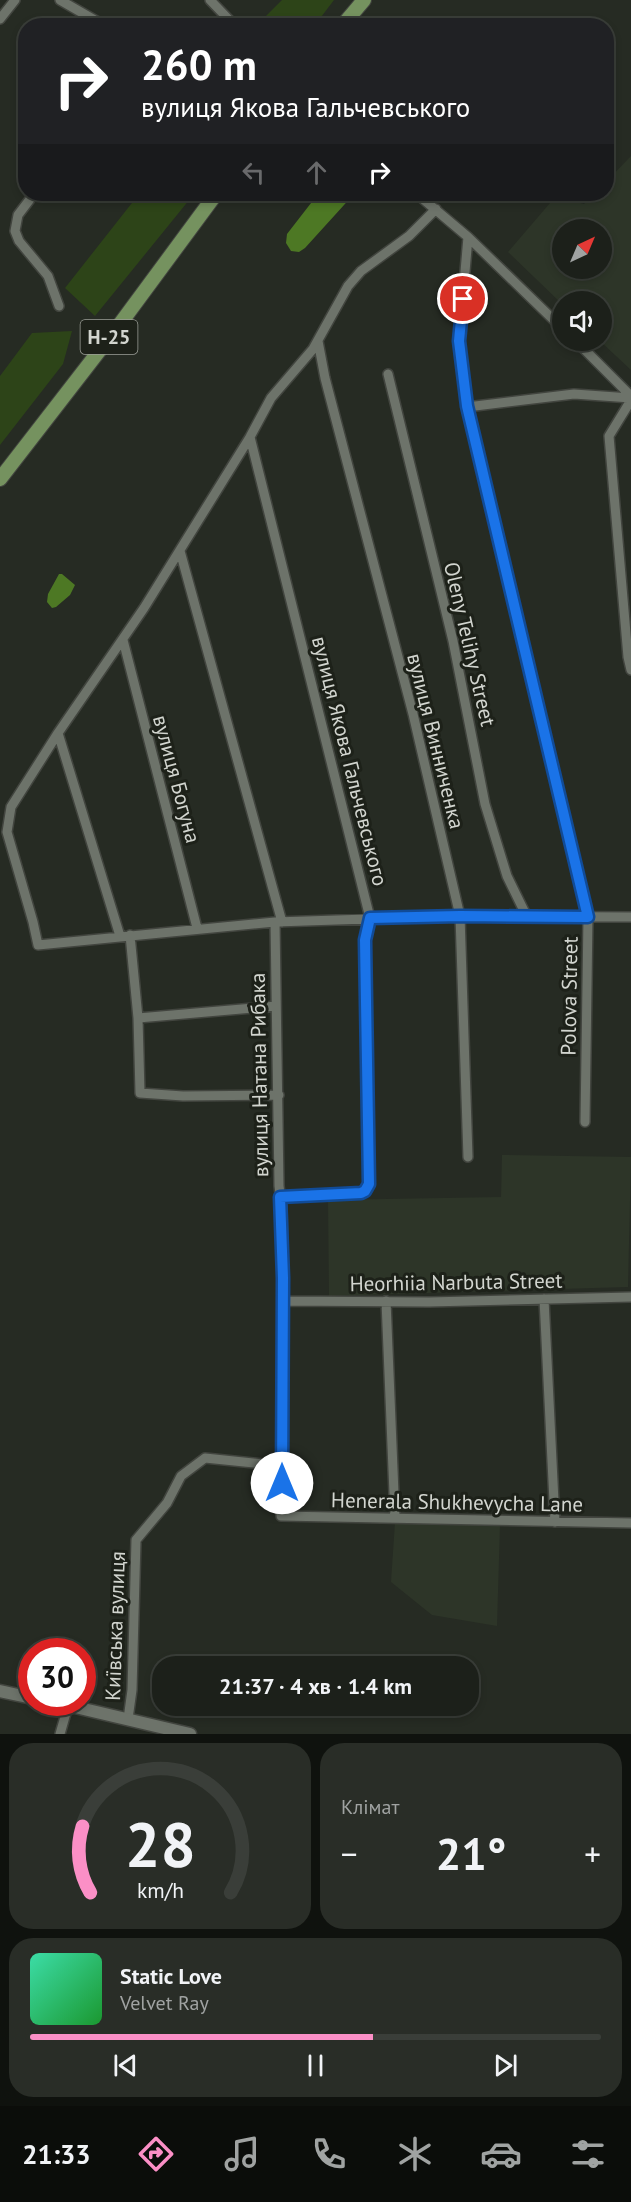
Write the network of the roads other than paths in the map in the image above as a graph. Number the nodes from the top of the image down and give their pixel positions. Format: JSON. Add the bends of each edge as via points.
{"nodes":[{"id":1,"x":15,"y":0,"type":"edge"},
{"id":2,"x":60,"y":0,"type":"edge"},
{"id":3,"x":210,"y":0,"type":"edge"},
{"id":4,"x":364,"y":0,"type":"edge"},
{"id":5,"x":91,"y":18,"type":"edge"},
{"id":6,"x":227,"y":18,"type":"edge"},
{"id":7,"x":349,"y":18,"type":"edge"},
{"id":8,"x":0,"y":19,"type":"edge"},
{"id":9,"x":29,"y":201,"type":"edge"},
{"id":10,"x":211,"y":201,"type":"edge"},
{"id":11,"x":426,"y":201,"type":"edge"},
{"id":12,"x":436,"y":209,"type":"junction"},
{"id":13,"x":468,"y":237,"type":"junction"},
{"id":14,"x":59,"y":306,"type":"dead end"},
{"id":15,"x":552,"y":318,"type":"edge"},
{"id":16,"x":318,"y":341,"type":"junction"},
{"id":17,"x":586,"y":351,"type":"edge"},
{"id":18,"x":388,"y":374,"type":"dead end"},
{"id":19,"x":631,"y":398,"type":"edge"},
{"id":20,"x":467,"y":406,"type":"junction"},
{"id":21,"x":250,"y":437,"type":"junction"},
{"id":22,"x":0,"y":478,"type":"edge"},
{"id":23,"x":180,"y":551,"type":"junction"},
{"id":24,"x":123,"y":640,"type":"junction"},
{"id":25,"x":629,"y":657,"type":"edge"},
{"id":26,"x":631,"y":670,"type":"edge"},
{"id":27,"x":58,"y":733,"type":"junction"},
{"id":28,"x":460,"y":916,"type":"junction"},
{"id":29,"x":527,"y":917,"type":"junction"},
{"id":30,"x":588,"y":917,"type":"junction"},
{"id":31,"x":631,"y":917,"type":"edge"},
{"id":32,"x":370,"y":918,"type":"junction"},
{"id":33,"x":278,"y":922,"type":"junction"},
{"id":34,"x":197,"y":928,"type":"junction"},
{"id":35,"x":125,"y":936,"type":"junction"},
{"id":36,"x":276,"y":1006,"type":"junction"},
{"id":37,"x":138,"y":1018,"type":"junction"},
{"id":38,"x":279,"y":1095,"type":"junction"},
{"id":39,"x":585,"y":1122,"type":"dead end"},
{"id":40,"x":468,"y":1157,"type":"dead end"},
{"id":41,"x":280,"y":1197,"type":"junction"},
{"id":42,"x":631,"y":1297,"type":"edge"},
{"id":43,"x":544,"y":1299,"type":"junction"},
{"id":44,"x":282,"y":1301,"type":"junction"},
{"id":45,"x":386,"y":1301,"type":"junction"},
{"id":46,"x":282,"y":1466,"type":"junction"},
{"id":47,"x":281,"y":1516,"type":"joint"},
{"id":48,"x":395,"y":1518,"type":"junction"},
{"id":49,"x":555,"y":1522,"type":"junction"},
{"id":50,"x":631,"y":1523,"type":"edge"},
{"id":51,"x":0,"y":1691,"type":"edge"},
{"id":52,"x":18,"y":1695,"type":"edge"},
{"id":53,"x":96,"y":1712,"type":"edge"},
{"id":54,"x":65,"y":1716,"type":"edge"},
{"id":55,"x":128,"y":1719,"type":"junction"},
{"id":56,"x":60,"y":1734,"type":"edge"},
{"id":57,"x":190,"y":1734,"type":"edge"}],
"edges":[{"from":1,"to":8,"type":"street"},
{"from":2,"to":5,"type":"street"},
{"from":3,"to":6,"type":"street"},
{"from":4,"to":7,"type":"main road"},
{"from":9,"to":14,"type":"street","via":[[18,215],[15,231],[48,276]]},
{"from":10,"to":22,"type":"main road","number":"Н-25"},
{"from":11,"to":12,"type":"street"},
{"from":12,"to":13,"type":"street"},
{"from":12,"to":16,"type":"street","via":[[400,244],[354,279]]},
{"from":13,"to":15,"type":"street"},
{"from":13,"to":20,"type":"street","name":"Polova Street","via":[[459,341]]},
{"from":16,"to":21,"type":"street","via":[[272,398]]},
{"from":16,"to":28,"type":"street","name":"вулиця Винниченка"},
{"from":17,"to":19,"type":"street"},
{"from":18,"to":29,"type":"street","name":"Oleny Telihy Street","via":[[453,641],[485,804],[507,876]]},
{"from":19,"to":20,"type":"street","via":[[574,394]]},
{"from":19,"to":25,"type":"street","via":[[609,436]]},
{"from":20,"to":30,"type":"street","name":"Polova Street"},
{"from":21,"to":23,"type":"street"},
{"from":21,"to":32,"type":"street","name":"вулиця Якова Гальчевського"},
{"from":23,"to":24,"type":"street"},
{"from":23,"to":33,"type":"street","name":"вулиця Натана Рибака"},
{"from":24,"to":27,"type":"street"},
{"from":24,"to":34,"type":"street","name":"вулиця Богуна"},
{"from":25,"to":26,"type":"street"},
{"from":27,"to":35,"type":"street"},
{"from":27,"to":35,"type":"street","via":[[11,807],[7,832],[38,945]]},
{"from":28,"to":29,"type":"street"},
{"from":28,"to":32,"type":"street"},
{"from":28,"to":40,"type":"street","name":"вулиця Винниченка"},
{"from":29,"to":30,"type":"street"},
{"from":30,"to":31,"type":"street"},
{"from":30,"to":39,"type":"street","name":"Polova Street"},
{"from":32,"to":33,"type":"street"},
{"from":32,"to":41,"type":"street","name":"вулиця Якова Гальчевського","via":[[365,940],[369,1184],[361,1193]]},
{"from":33,"to":34,"type":"street"},
{"from":33,"to":36,"type":"street","name":"вулиця Натана Рибака"},
{"from":34,"to":35,"type":"street"},
{"from":35,"to":37,"type":"street"},
{"from":36,"to":37,"type":"street"},
{"from":36,"to":38,"type":"street","name":"вулиця Натана Рибака"},
{"from":37,"to":38,"type":"street","via":[[141,1093]]},
{"from":38,"to":41,"type":"street","name":"вулиця Натана Рибака"},
{"from":41,"to":44,"type":"street","name":"вулиця Натана Рибака"},
{"from":42,"to":43,"type":"street","name":"Heorhiia Narbuta Street"},
{"from":43,"to":45,"type":"street","name":"Heorhiia Narbuta Street"},
{"from":43,"to":49,"type":"street"},
{"from":44,"to":45,"type":"street","name":"Heorhiia Narbuta Street"},
{"from":44,"to":46,"type":"street","name":"вулиця Натана Рибака"},
{"from":45,"to":48,"type":"street"},
{"from":46,"to":47,"type":"street","name":"вулиця Натана Рибака"},
{"from":46,"to":55,"type":"street","name":"Київська вулиця","via":[[205,1458],[181,1476],[167,1503],[136,1540]]},
{"from":47,"to":48,"type":"street","name":"Henerala Shukhevycha Lane"},
{"from":48,"to":49,"type":"street","name":"Henerala Shukhevycha Lane"},
{"from":49,"to":50,"type":"street","name":"Henerala Shukhevycha Lane"},
{"from":51,"to":52,"type":"main road"},
{"from":53,"to":55,"type":"main road"},
{"from":54,"to":56,"type":"street"},
{"from":55,"to":57,"type":"main road"}]}
